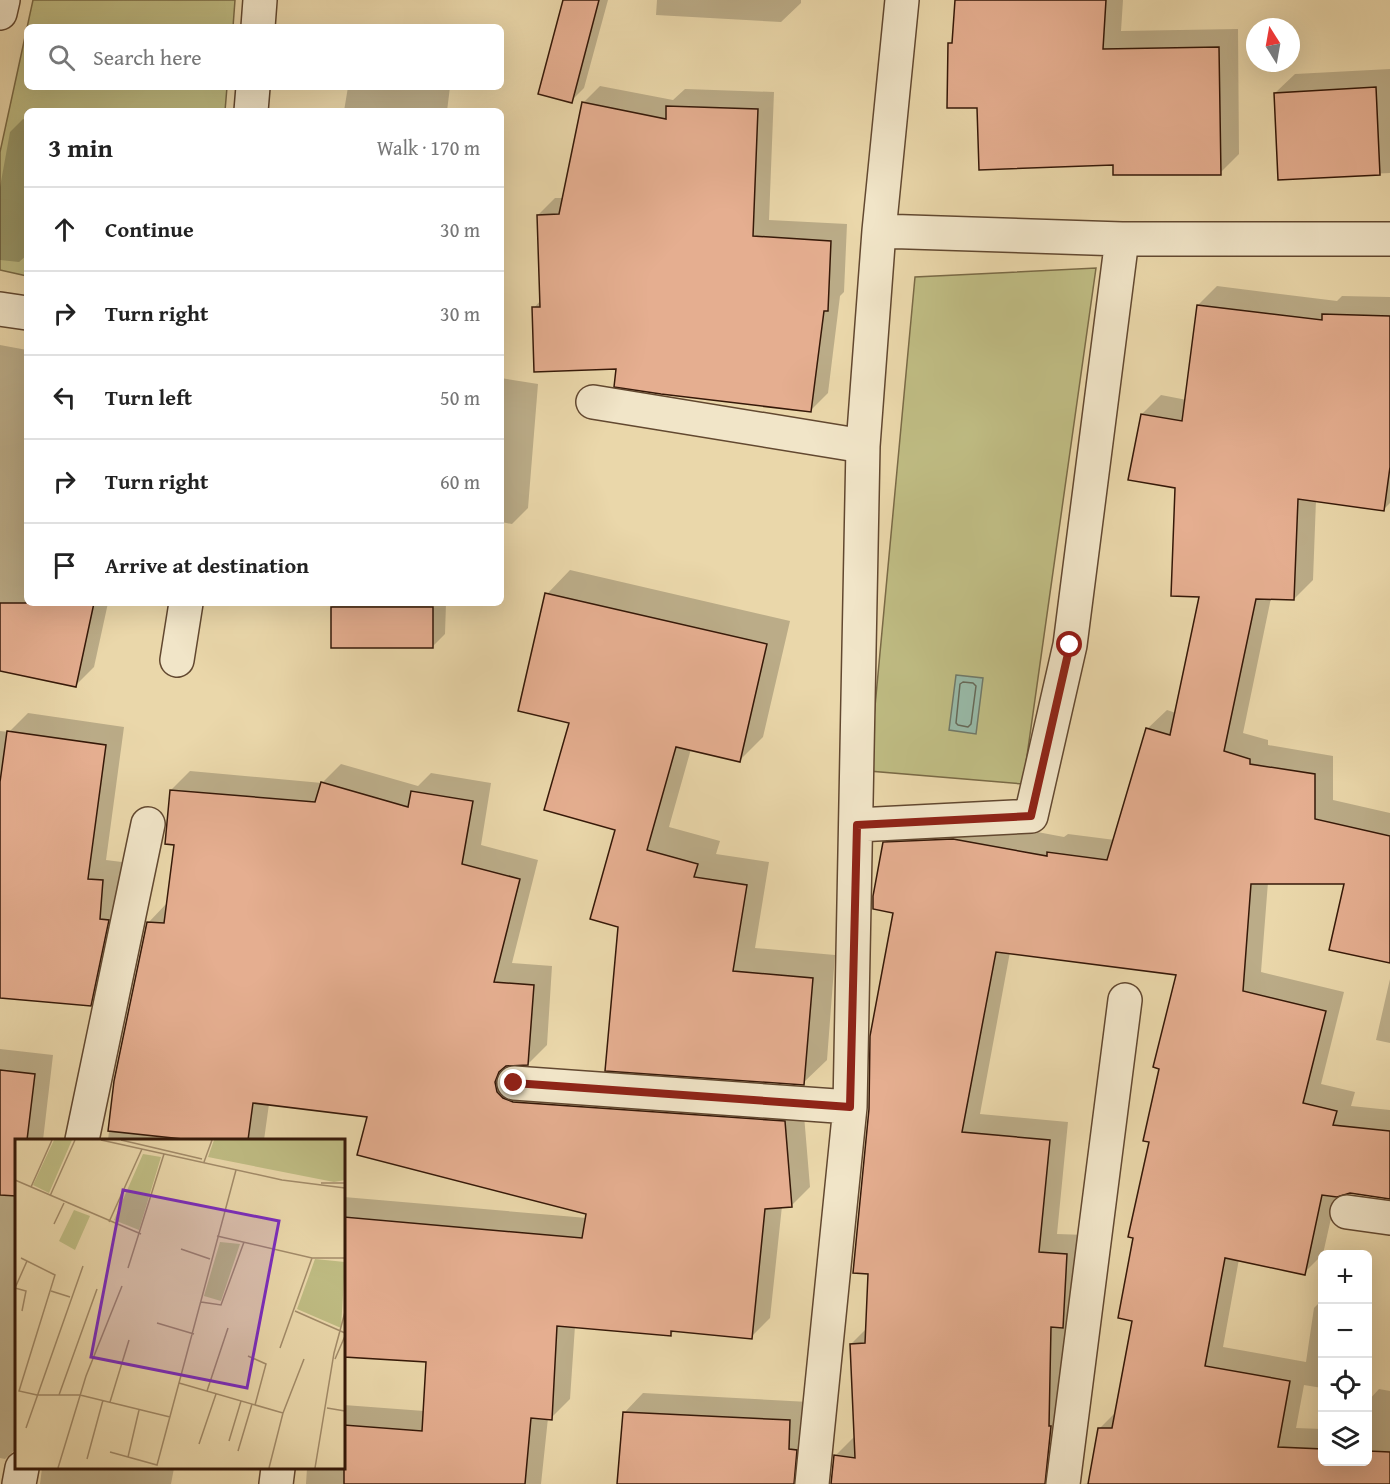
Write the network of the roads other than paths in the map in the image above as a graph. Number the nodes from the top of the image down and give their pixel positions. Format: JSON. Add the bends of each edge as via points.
{"nodes":[{"id":1,"x":3,"y":0,"type":"edge"},
{"id":2,"x":260,"y":0,"type":"edge"},
{"id":3,"x":902,"y":0,"type":"edge"},
{"id":4,"x":0,"y":13,"type":"edge"},
{"id":5,"x":258,"y":24,"type":"edge"},
{"id":6,"x":253,"y":90,"type":"edge"},
{"id":7,"x":251,"y":108,"type":"edge"},
{"id":8,"x":879,"y":231,"type":"junction"},
{"id":9,"x":1122,"y":239,"type":"junction"},
{"id":10,"x":1390,"y":240,"type":"edge"},
{"id":11,"x":0,"y":309,"type":"edge"},
{"id":12,"x":24,"y":313,"type":"edge"},
{"id":13,"x":593,"y":402,"type":"dead end"},
{"id":14,"x":863,"y":446,"type":"junction"},
{"id":15,"x":186,"y":606,"type":"edge"},
{"id":16,"x":177,"y":660,"type":"dead end"},
{"id":17,"x":148,"y":824,"type":"dead end"},
{"id":18,"x":857,"y":825,"type":"junction"},
{"id":19,"x":1125,"y":1000,"type":"dead end"},
{"id":20,"x":514,"y":1083,"type":"dead end"},
{"id":21,"x":850,"y":1107,"type":"junction"},
{"id":22,"x":82,"y":1139,"type":"edge"},
{"id":23,"x":1347,"y":1212,"type":"dead end"},
{"id":24,"x":1390,"y":1218,"type":"edge"},
{"id":25,"x":22,"y":1469,"type":"edge"},
{"id":26,"x":278,"y":1469,"type":"edge"},
{"id":27,"x":19,"y":1484,"type":"edge"},
{"id":28,"x":276,"y":1484,"type":"edge"},
{"id":29,"x":812,"y":1484,"type":"edge"},
{"id":30,"x":1063,"y":1484,"type":"edge"}],
"edges":[{"from":1,"to":4,"type":"street"},
{"from":2,"to":5,"type":"street"},
{"from":3,"to":8,"type":"street"},
{"from":6,"to":7,"type":"street"},
{"from":8,"to":9,"type":"street"},
{"from":8,"to":14,"type":"street"},
{"from":9,"to":10,"type":"street"},
{"from":9,"to":18,"type":"street","via":[[1070,645],[1031,816]]},
{"from":11,"to":12,"type":"street"},
{"from":13,"to":14,"type":"street"},
{"from":14,"to":18,"type":"street"},
{"from":15,"to":16,"type":"street"},
{"from":17,"to":22,"type":"street"},
{"from":18,"to":21,"type":"street"},
{"from":19,"to":30,"type":"street"},
{"from":20,"to":21,"type":"street"},
{"from":21,"to":29,"type":"street"},
{"from":23,"to":24,"type":"street"},
{"from":25,"to":27,"type":"street"},
{"from":26,"to":28,"type":"street"}]}
